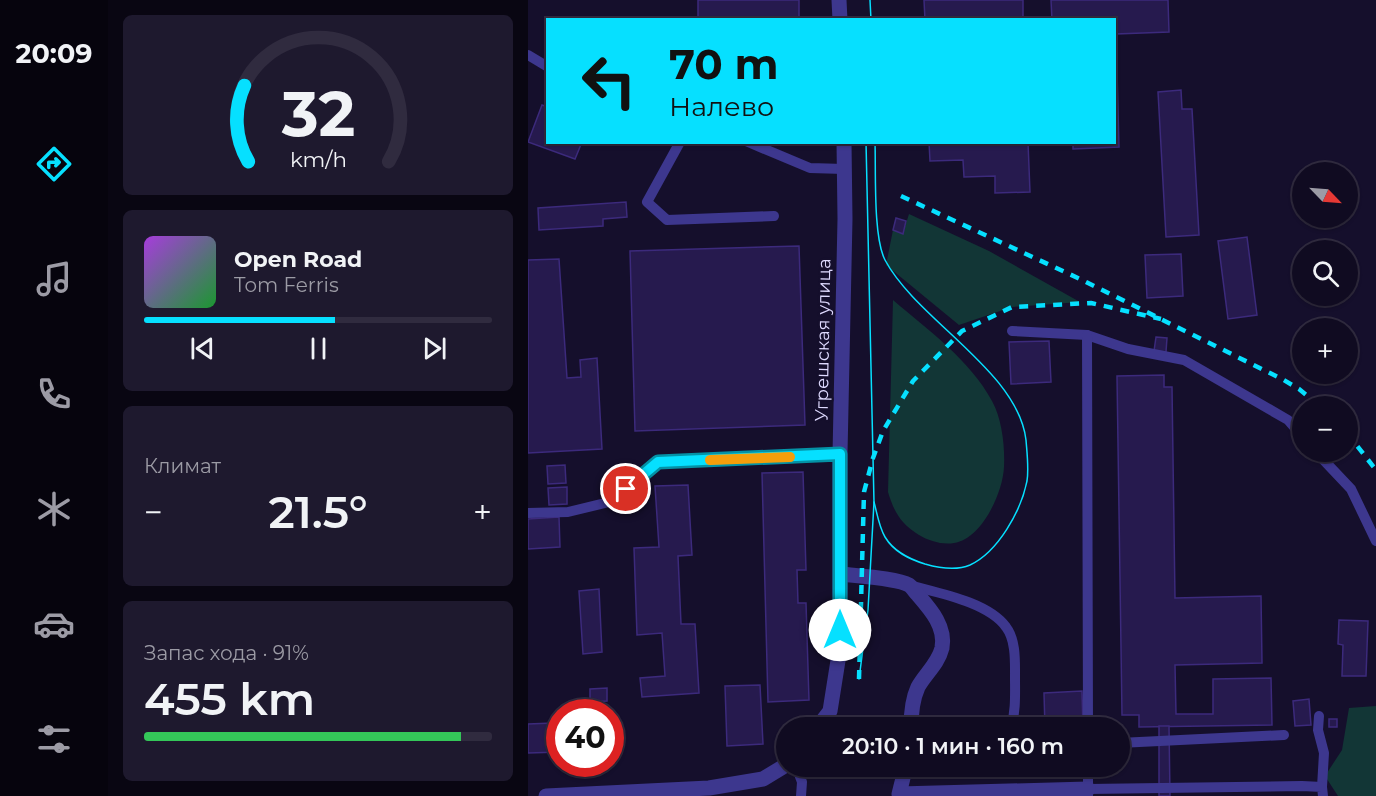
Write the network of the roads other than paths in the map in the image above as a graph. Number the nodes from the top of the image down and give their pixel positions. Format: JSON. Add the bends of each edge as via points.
{"nodes":[{"id":1,"x":839,"y":0,"type":"edge"},
{"id":2,"x":840,"y":18,"type":"edge"},
{"id":3,"x":528,"y":55,"type":"edge"},
{"id":4,"x":546,"y":66,"type":"edge"},
{"id":5,"x":679,"y":144,"type":"edge"},
{"id":6,"x":753,"y":144,"type":"edge"},
{"id":7,"x":844,"y":144,"type":"edge"},
{"id":8,"x":844,"y":169,"type":"junction"},
{"id":9,"x":774,"y":216,"type":"dead end"},
{"id":10,"x":1012,"y":331,"type":"dead end"},
{"id":11,"x":1087,"y":335,"type":"junction"},
{"id":12,"x":1292,"y":425,"type":"edge"},
{"id":13,"x":840,"y":454,"type":"junction"},
{"id":14,"x":1326,"y":462,"type":"edge"},
{"id":15,"x":528,"y":513,"type":"edge"},
{"id":16,"x":1376,"y":540,"type":"edge"},
{"id":17,"x":841,"y":574,"type":"junction"},
{"id":18,"x":908,"y":585,"type":"junction"},
{"id":19,"x":1319,"y":716,"type":"dead end"},
{"id":20,"x":825,"y":717,"type":"edge"},
{"id":21,"x":910,"y":717,"type":"edge"},
{"id":22,"x":1014,"y":717,"type":"edge"},
{"id":23,"x":1088,"y":717,"type":"edge"},
{"id":24,"x":1284,"y":735,"type":"dead end"},
{"id":25,"x":1130,"y":742,"type":"edge"},
{"id":26,"x":776,"y":771,"type":"edge"},
{"id":27,"x":800,"y":777,"type":"edge"},
{"id":28,"x":903,"y":777,"type":"edge"},
{"id":29,"x":1088,"y":777,"type":"edge"},
{"id":30,"x":1323,"y":792,"type":"edge"},
{"id":31,"x":1088,"y":793,"type":"edge"},
{"id":32,"x":898,"y":795,"type":"edge"},
{"id":33,"x":546,"y":796,"type":"edge"},
{"id":34,"x":801,"y":796,"type":"edge"}],
"edges":[{"from":1,"to":2,"type":"street"},
{"from":3,"to":4,"type":"lane"},
{"from":5,"to":9,"type":"lane","via":[[647,202],[667,220]]},
{"from":6,"to":8,"type":"lane","via":[[810,168]]},
{"from":7,"to":8,"type":"street","name":"Угрешская улица"},
{"from":8,"to":13,"type":"street","name":"Угрешская улица"},
{"from":10,"to":11,"type":"lane"},
{"from":11,"to":12,"type":"lane","via":[[1128,349],[1184,360]]},
{"from":11,"to":23,"type":"lane"},
{"from":13,"to":15,"type":"lane","via":[[658,462],[609,502],[568,512]]},
{"from":13,"to":17,"type":"street","name":"Угрешская улица"},
{"from":14,"to":16,"type":"lane","via":[[1351,489]]},
{"from":17,"to":18,"type":"street"},
{"from":17,"to":20,"type":"street","name":"Угрешская улица","via":[[840,648],[830,711]]},
{"from":18,"to":21,"type":"street","via":[[933,612],[942,647],[919,686]]},
{"from":18,"to":22,"type":"lane","via":[[983,608],[1007,628],[1015,666]]},
{"from":19,"to":30,"type":"lane","via":[[1324,753]]},
{"from":24,"to":25,"type":"lane"},
{"from":26,"to":33,"type":"street","via":[[763,779],[709,788]]},
{"from":27,"to":34,"type":"lane"},
{"from":28,"to":32,"type":"street"},
{"from":29,"to":31,"type":"lane"},
{"from":30,"to":31,"type":"lane"},
{"from":31,"to":32,"type":"street"}]}
